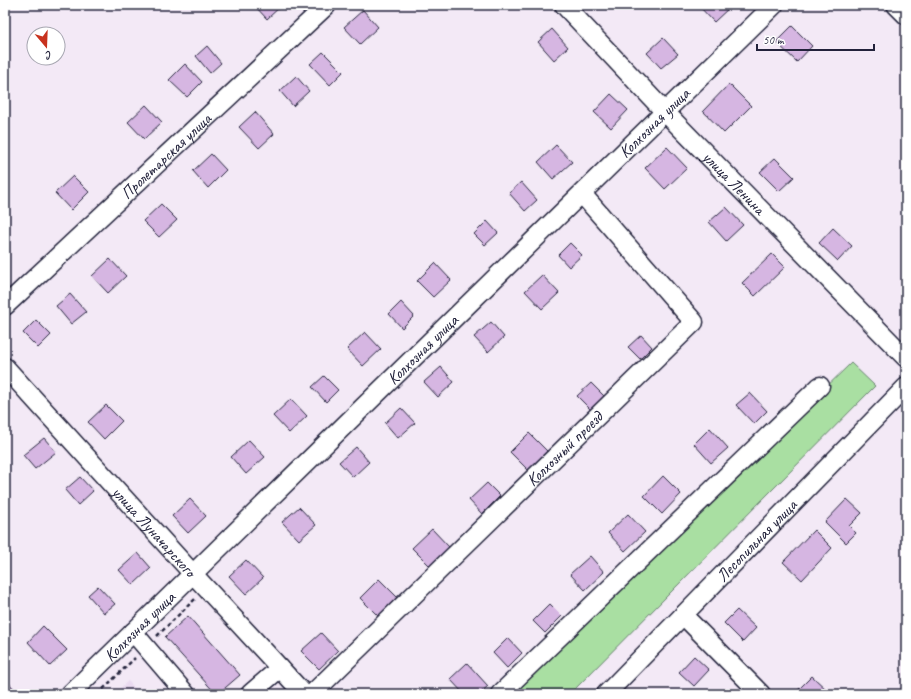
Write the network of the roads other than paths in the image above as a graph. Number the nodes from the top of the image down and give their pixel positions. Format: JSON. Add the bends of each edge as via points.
{"nodes":[{"id":1,"x":327,"y":5,"type":"edge"},
{"id":2,"x":564,"y":5,"type":"edge"},
{"id":3,"x":774,"y":5,"type":"edge"},
{"id":4,"x":896,"y":5,"type":"edge"},
{"id":5,"x":906,"y":15,"type":"edge"},
{"id":6,"x":665,"y":112,"type":"junction"},
{"id":7,"x":582,"y":194,"type":"junction"},
{"id":8,"x":5,"y":306,"type":"edge"},
{"id":9,"x":906,"y":358,"type":"edge"},
{"id":10,"x":5,"y":367,"type":"edge"},
{"id":11,"x":820,"y":386,"type":"dead end"},
{"id":12,"x":906,"y":387,"type":"edge"},
{"id":13,"x":193,"y":574,"type":"junction"},
{"id":14,"x":683,"y":615,"type":"junction"},
{"id":15,"x":133,"y":632,"type":"junction"},
{"id":16,"x":280,"y":668,"type":"junction"},
{"id":17,"x":70,"y":694,"type":"edge"},
{"id":18,"x":186,"y":694,"type":"edge"},
{"id":19,"x":250,"y":694,"type":"edge"},
{"id":20,"x":304,"y":694,"type":"edge"},
{"id":21,"x":312,"y":694,"type":"edge"},
{"id":22,"x":500,"y":694,"type":"edge"},
{"id":23,"x":606,"y":694,"type":"edge"},
{"id":24,"x":761,"y":694,"type":"edge"}],
"edges":[{"from":1,"to":8,"type":"street","name":"Пролетарская улица"},
{"from":2,"to":6,"type":"street","name":"улица Ленина"},
{"from":3,"to":6,"type":"street","name":"Колхозная улица"},
{"from":4,"to":5,"type":"street"},
{"from":6,"to":7,"type":"street","name":"Колхозная улица"},
{"from":6,"to":9,"type":"street","name":"улица Ленина"},
{"from":7,"to":13,"type":"street","name":"Колхозная улица"},
{"from":7,"to":21,"type":"street","name":"Колхозный проезд","via":[[694,322]]},
{"from":10,"to":13,"type":"street","name":"улица Луначарского"},
{"from":11,"to":22,"type":"street"},
{"from":12,"to":14,"type":"street","name":"Лесопильная улица"},
{"from":13,"to":15,"type":"street","name":"Колхозная улица"},
{"from":13,"to":16,"type":"street","name":"улица Луначарского"},
{"from":14,"to":23,"type":"street","name":"Лесопильная улица"},
{"from":14,"to":24,"type":"street"},
{"from":15,"to":17,"type":"street","name":"Колхозная улица"},
{"from":15,"to":18,"type":"street"},
{"from":16,"to":19,"type":"street"},
{"from":16,"to":20,"type":"street","name":"улица Луначарского"}]}
